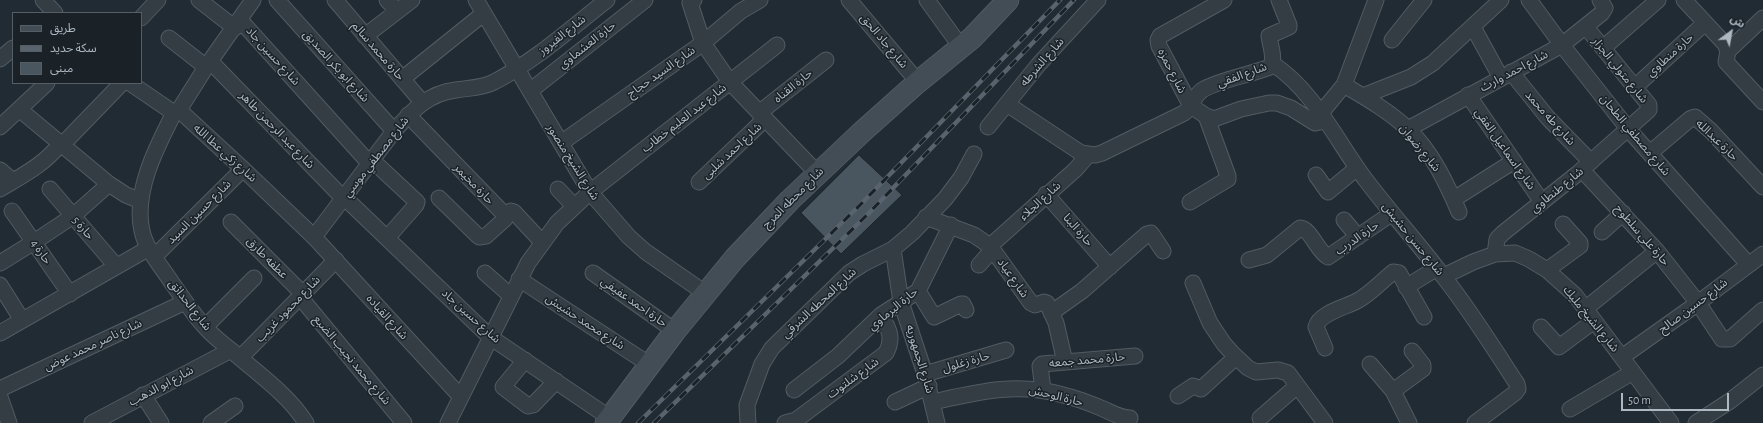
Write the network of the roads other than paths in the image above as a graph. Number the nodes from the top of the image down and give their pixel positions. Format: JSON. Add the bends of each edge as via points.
{"nodes":[{"id":1,"x":43,"y":0,"type":"edge"},
{"id":2,"x":158,"y":0,"type":"edge"},
{"id":3,"x":199,"y":0,"type":"edge"},
{"id":4,"x":253,"y":0,"type":"edge"},
{"id":5,"x":277,"y":0,"type":"edge"},
{"id":6,"x":387,"y":0,"type":"edge"},
{"id":7,"x":412,"y":0,"type":"edge"},
{"id":8,"x":476,"y":0,"type":"edge"},
{"id":9,"x":608,"y":0,"type":"edge"},
{"id":10,"x":645,"y":0,"type":"edge"},
{"id":11,"x":694,"y":0,"type":"edge"},
{"id":12,"x":760,"y":0,"type":"edge"},
{"id":13,"x":849,"y":0,"type":"edge"},
{"id":14,"x":927,"y":0,"type":"edge"},
{"id":15,"x":1008,"y":0,"type":"edge"},
{"id":16,"x":1098,"y":0,"type":"edge"},
{"id":17,"x":1224,"y":0,"type":"edge"},
{"id":18,"x":1279,"y":0,"type":"edge"},
{"id":19,"x":1376,"y":0,"type":"edge"},
{"id":20,"x":1424,"y":0,"type":"edge"},
{"id":21,"x":1501,"y":0,"type":"edge"},
{"id":22,"x":1528,"y":0,"type":"edge"},
{"id":23,"x":1600,"y":0,"type":"edge"},
{"id":24,"x":1658,"y":0,"type":"edge"},
{"id":25,"x":329,"y":1,"type":"edge"},
{"id":26,"x":1686,"y":1,"type":"edge"},
{"id":27,"x":54,"y":12,"type":"edge"},
{"id":28,"x":397,"y":12,"type":"junction"},
{"id":29,"x":483,"y":14,"type":"junction"},
{"id":30,"x":142,"y":17,"type":"edge"},
{"id":31,"x":1763,"y":18,"type":"edge"},
{"id":32,"x":1705,"y":23,"type":"junction"},
{"id":33,"x":237,"y":24,"type":"junction"},
{"id":34,"x":1473,"y":27,"type":"junction"},
{"id":35,"x":1586,"y":27,"type":"junction"},
{"id":36,"x":366,"y":36,"type":"junction"},
{"id":37,"x":169,"y":38,"type":"dead end"},
{"id":38,"x":1392,"y":40,"type":"dead end"},
{"id":39,"x":703,"y":43,"type":"junction"},
{"id":40,"x":777,"y":45,"type":"dead end"},
{"id":41,"x":1562,"y":45,"type":"junction"},
{"id":42,"x":961,"y":47,"type":"junction"},
{"id":43,"x":1603,"y":48,"type":"junction"},
{"id":44,"x":12,"y":49,"type":"edge"},
{"id":45,"x":1728,"y":51,"type":"junction"},
{"id":46,"x":0,"y":59,"type":"edge"},
{"id":47,"x":826,"y":60,"type":"dead end"},
{"id":48,"x":208,"y":64,"type":"junction"},
{"id":49,"x":1273,"y":64,"type":"junction"},
{"id":50,"x":517,"y":70,"type":"junction"},
{"id":51,"x":1506,"y":75,"type":"junction"},
{"id":52,"x":402,"y":79,"type":"junction"},
{"id":53,"x":730,"y":82,"type":"junction"},
{"id":54,"x":918,"y":82,"type":"junction"},
{"id":55,"x":45,"y":84,"type":"edge"},
{"id":56,"x":121,"y":84,"type":"edge"},
{"id":57,"x":132,"y":84,"type":"edge"},
{"id":58,"x":1344,"y":85,"type":"junction"},
{"id":59,"x":1635,"y":87,"type":"junction"},
{"id":60,"x":530,"y":91,"type":"junction"},
{"id":61,"x":1468,"y":95,"type":"junction"},
{"id":62,"x":1363,"y":96,"type":"junction"},
{"id":63,"x":1762,"y":98,"type":"edge"},
{"id":64,"x":422,"y":102,"type":"junction"},
{"id":65,"x":1007,"y":104,"type":"junction"},
{"id":66,"x":1191,"y":106,"type":"junction"},
{"id":67,"x":19,"y":109,"type":"junction"},
{"id":68,"x":176,"y":112,"type":"junction"},
{"id":69,"x":408,"y":115,"type":"junction"},
{"id":70,"x":762,"y":116,"type":"junction"},
{"id":71,"x":1206,"y":116,"type":"junction"},
{"id":72,"x":1323,"y":117,"type":"junction"},
{"id":73,"x":0,"y":127,"type":"edge"},
{"id":74,"x":988,"y":127,"type":"dead end"},
{"id":75,"x":1408,"y":129,"type":"junction"},
{"id":76,"x":1629,"y":130,"type":"junction"},
{"id":77,"x":394,"y":131,"type":"junction"},
{"id":78,"x":561,"y":143,"type":"junction"},
{"id":79,"x":62,"y":144,"type":"junction"},
{"id":80,"x":974,"y":154,"type":"dead end"},
{"id":81,"x":1650,"y":154,"type":"junction"},
{"id":82,"x":1088,"y":155,"type":"junction"},
{"id":83,"x":1514,"y":161,"type":"junction"},
{"id":84,"x":371,"y":162,"type":"junction"},
{"id":85,"x":1587,"y":166,"type":"junction"},
{"id":86,"x":1357,"y":168,"type":"junction"},
{"id":87,"x":243,"y":169,"type":"junction"},
{"id":88,"x":0,"y":170,"type":"edge"},
{"id":89,"x":818,"y":174,"type":"junction"},
{"id":90,"x":1316,"y":175,"type":"dead end"},
{"id":91,"x":699,"y":182,"type":"dead end"},
{"id":92,"x":109,"y":184,"type":"junction"},
{"id":93,"x":6,"y":185,"type":"edge"},
{"id":94,"x":1763,"y":188,"type":"edge"},
{"id":95,"x":50,"y":189,"type":"dead end"},
{"id":96,"x":558,"y":189,"type":"dead end"},
{"id":97,"x":590,"y":192,"type":"junction"},
{"id":98,"x":1046,"y":194,"type":"junction"},
{"id":99,"x":345,"y":198,"type":"junction"},
{"id":100,"x":439,"y":198,"type":"dead end"},
{"id":101,"x":141,"y":201,"type":"junction"},
{"id":102,"x":1190,"y":202,"type":"dead end"},
{"id":103,"x":1542,"y":202,"type":"junction"},
{"id":104,"x":574,"y":206,"type":"junction"},
{"id":105,"x":12,"y":211,"type":"dead end"},
{"id":106,"x":1624,"y":213,"type":"junction"},
{"id":107,"x":506,"y":214,"type":"junction"},
{"id":108,"x":1391,"y":214,"type":"junction"},
{"id":109,"x":73,"y":216,"type":"junction"},
{"id":110,"x":926,"y":217,"type":"junction"},
{"id":111,"x":1344,"y":220,"type":"dead end"},
{"id":112,"x":232,"y":222,"type":"dead end"},
{"id":113,"x":1563,"y":224,"type":"dead end"},
{"id":114,"x":950,"y":225,"type":"junction"},
{"id":115,"x":1602,"y":232,"type":"dead end"},
{"id":116,"x":314,"y":237,"type":"junction"},
{"id":117,"x":1358,"y":237,"type":"junction"},
{"id":118,"x":387,"y":238,"type":"junction"},
{"id":119,"x":34,"y":242,"type":"junction"},
{"id":120,"x":542,"y":242,"type":"junction"},
{"id":121,"x":992,"y":247,"type":"junction"},
{"id":122,"x":893,"y":249,"type":"junction"},
{"id":123,"x":1163,"y":251,"type":"dead end"},
{"id":124,"x":1657,"y":251,"type":"junction"},
{"id":125,"x":152,"y":252,"type":"junction"},
{"id":126,"x":1495,"y":254,"type":"junction"},
{"id":127,"x":1763,"y":254,"type":"edge"},
{"id":128,"x":336,"y":260,"type":"junction"},
{"id":129,"x":1249,"y":260,"type":"dead end"},
{"id":130,"x":0,"y":262,"type":"edge"},
{"id":131,"x":979,"y":264,"type":"dead end"},
{"id":132,"x":1748,"y":264,"type":"junction"},
{"id":133,"x":116,"y":266,"type":"junction"},
{"id":134,"x":1110,"y":267,"type":"junction"},
{"id":135,"x":1547,"y":270,"type":"junction"},
{"id":136,"x":1440,"y":272,"type":"junction"},
{"id":137,"x":485,"y":273,"type":"dead end"},
{"id":138,"x":593,"y":273,"type":"dead end"},
{"id":139,"x":254,"y":278,"type":"dead end"},
{"id":140,"x":520,"y":279,"type":"junction"},
{"id":141,"x":1194,"y":283,"type":"dead end"},
{"id":142,"x":0,"y":285,"type":"edge"},
{"id":143,"x":1406,"y":287,"type":"junction"},
{"id":144,"x":918,"y":291,"type":"junction"},
{"id":145,"x":705,"y":293,"type":"junction"},
{"id":146,"x":70,"y":294,"type":"junction"},
{"id":147,"x":302,"y":296,"type":"junction"},
{"id":148,"x":511,"y":296,"type":"junction"},
{"id":149,"x":185,"y":302,"type":"junction"},
{"id":150,"x":901,"y":302,"type":"junction"},
{"id":151,"x":1698,"y":303,"type":"junction"},
{"id":152,"x":1585,"y":309,"type":"junction"},
{"id":153,"x":966,"y":310,"type":"dead end"},
{"id":154,"x":1763,"y":310,"type":"edge"},
{"id":155,"x":1051,"y":313,"type":"junction"},
{"id":156,"x":881,"y":315,"type":"junction"},
{"id":157,"x":1424,"y":317,"type":"dead end"},
{"id":158,"x":22,"y":320,"type":"junction"},
{"id":159,"x":1594,"y":321,"type":"junction"},
{"id":160,"x":205,"y":327,"type":"junction"},
{"id":161,"x":1541,"y":327,"type":"dead end"},
{"id":162,"x":675,"y":331,"type":"junction"},
{"id":163,"x":0,"y":333,"type":"edge"},
{"id":164,"x":490,"y":337,"type":"junction"},
{"id":165,"x":1325,"y":348,"type":"dead end"},
{"id":166,"x":1006,"y":350,"type":"dead end"},
{"id":167,"x":1412,"y":351,"type":"dead end"},
{"id":168,"x":236,"y":354,"type":"junction"},
{"id":169,"x":1135,"y":356,"type":"dead end"},
{"id":170,"x":1236,"y":357,"type":"junction"},
{"id":171,"x":1622,"y":357,"type":"junction"},
{"id":172,"x":525,"y":360,"type":"junction"},
{"id":173,"x":1065,"y":362,"type":"junction"},
{"id":174,"x":1370,"y":364,"type":"dead end"},
{"id":175,"x":650,"y":365,"type":"junction"},
{"id":176,"x":1633,"y":372,"type":"junction"},
{"id":177,"x":1763,"y":375,"type":"edge"},
{"id":178,"x":927,"y":380,"type":"junction"},
{"id":179,"x":556,"y":381,"type":"junction"},
{"id":180,"x":1297,"y":386,"type":"junction"},
{"id":181,"x":0,"y":389,"type":"edge"},
{"id":182,"x":794,"y":390,"type":"dead end"},
{"id":183,"x":1043,"y":390,"type":"junction"},
{"id":184,"x":1393,"y":391,"type":"junction"},
{"id":185,"x":143,"y":395,"type":"junction"},
{"id":186,"x":460,"y":396,"type":"junction"},
{"id":187,"x":1178,"y":396,"type":"dead end"},
{"id":188,"x":0,"y":397,"type":"edge"},
{"id":189,"x":895,"y":402,"type":"dead end"},
{"id":190,"x":933,"y":402,"type":"junction"},
{"id":191,"x":235,"y":406,"type":"dead end"},
{"id":192,"x":1570,"y":410,"type":"dead end"},
{"id":193,"x":1130,"y":418,"type":"dead end"},
{"id":194,"x":1260,"y":418,"type":"dead end"},
{"id":195,"x":5,"y":420,"type":"edge"},
{"id":196,"x":299,"y":420,"type":"edge"},
{"id":197,"x":608,"y":420,"type":"edge"},
{"id":198,"x":1484,"y":420,"type":"edge"},
{"id":199,"x":214,"y":422,"type":"edge"},
{"id":200,"x":793,"y":422,"type":"edge"},
{"id":201,"x":92,"y":423,"type":"edge"},
{"id":202,"x":161,"y":423,"type":"edge"},
{"id":203,"x":404,"y":423,"type":"edge"},
{"id":204,"x":448,"y":423,"type":"edge"},
{"id":205,"x":748,"y":423,"type":"edge"},
{"id":206,"x":936,"y":423,"type":"edge"},
{"id":207,"x":1325,"y":423,"type":"edge"},
{"id":208,"x":1409,"y":423,"type":"edge"},
{"id":209,"x":1671,"y":423,"type":"edge"},
{"id":210,"x":1696,"y":423,"type":"edge"}],
"edges":[{"from":1,"to":27,"type":"street"},
{"from":2,"to":30,"type":"street"},
{"from":3,"to":33,"type":"street","name":"شارع حسين جاد"},
{"from":4,"to":33,"type":"street","name":"شارع الحدائق"},
{"from":5,"to":77,"type":"street","name":"شارع ابو بكر الصديق"},
{"from":6,"to":28,"type":"street"},
{"from":7,"to":28,"type":"street"},
{"from":8,"to":29,"type":"street","name":"شارع الشيخ منصور"},
{"from":9,"to":50,"type":"street","name":"شارع الفيروز"},
{"from":10,"to":60,"type":"street","name":"حارة العشماوي"},
{"from":11,"to":39,"type":"street","via":[[690,2]]},
{"from":12,"to":39,"type":"street","name":"شارع السيد حجاج","via":[[727,21]]},
{"from":13,"to":54,"type":"street","name":"شارع جاد الحق"},
{"from":14,"to":42,"type":"street"},
{"from":15,"to":42,"type":"main road","name":"شارع محطه المرج","via":[[986,26]]},
{"from":16,"to":65,"type":"street","name":"شارع الشرطه","via":[[1039,64]]},
{"from":17,"to":66,"type":"street","name":"شارع حمزه","via":[[1160,36],[1158,40]]},
{"from":18,"to":49,"type":"street","name":"شارع الفقي","via":[[1289,27],[1269,36]]},
{"from":19,"to":58,"type":"street"},
{"from":20,"to":38,"type":"street"},
{"from":21,"to":34,"type":"street"},
{"from":22,"to":41,"type":"street","name":"شارع مصطفي الطحان"},
{"from":23,"to":35,"type":"street","name":"شارع احمد وارث","via":[[1604,11]]},
{"from":24,"to":43,"type":"street"},
{"from":25,"to":36,"type":"street","name":"حارة محمد سالم"},
{"from":26,"to":32,"type":"street"},
{"from":28,"to":36,"type":"street"},
{"from":29,"to":50,"type":"street","name":"شارع الشيخ منصور"},
{"from":29,"to":52,"type":"street"},
{"from":31,"to":45,"type":"street"},
{"from":32,"to":45,"type":"street","via":[[1725,44]]},
{"from":32,"to":59,"type":"street","name":"حارة منطاوي"},
{"from":33,"to":48,"type":"street","name":"شارع الحدائق"},
{"from":33,"to":84,"type":"street","name":"شارع حسين جاد"},
{"from":34,"to":51,"type":"street","name":"شارع طه محمد"},
{"from":34,"to":62,"type":"street","via":[[1422,71]]},
{"from":35,"to":41,"type":"street","name":"شارع احمد وارث"},
{"from":35,"to":43,"type":"street","name":"شارع متولي الجزار"},
{"from":36,"to":52,"type":"street","name":"حارة محمد سالم"},
{"from":37,"to":48,"type":"street","name":"شارع عبد الرحمن طاهر"},
{"from":39,"to":53,"type":"street"},
{"from":39,"to":78,"type":"street","name":"شارع السيد حجاج"},
{"from":40,"to":53,"type":"street","name":"شارع عبد العليم خطاب"},
{"from":41,"to":51,"type":"street","name":"شارع احمد وارث"},
{"from":41,"to":76,"type":"street","name":"شارع مصطفي الطحان"},
{"from":42,"to":54,"type":"main road","name":"شارع محطه المرج"},
{"from":43,"to":59,"type":"street","name":"شارع متولي الجزار"},
{"from":44,"to":46,"type":"street"},
{"from":45,"to":63,"type":"street","via":[[1726,62]]},
{"from":47,"to":70,"type":"street","name":"حارة القناه"},
{"from":48,"to":68,"type":"street","name":"شارع الحدائق"},
{"from":48,"to":99,"type":"street","name":"شارع عبد الرحمن طاهر"},
{"from":49,"to":66,"type":"street","name":"شارع الفقي","via":[[1203,89]]},
{"from":49,"to":72,"type":"street","name":"شارع حسن حشيش","via":[[1287,73]]},
{"from":50,"to":60,"type":"street","name":"شارع الشيخ منصور"},
{"from":50,"to":64,"type":"street","name":"شارع مصطفي موسي","via":[[493,83],[438,94]]},
{"from":51,"to":61,"type":"street","name":"شارع احمد وارث"},
{"from":51,"to":85,"type":"street","name":"شارع طه محمد","via":[[1548,118]]},
{"from":52,"to":64,"type":"street","name":"حارة محمد سالم"},
{"from":53,"to":70,"type":"street"},
{"from":53,"to":97,"type":"street","name":"شارع عبد العليم خطاب"},
{"from":54,"to":89,"type":"main road","name":"شارع محطه المرج"},
{"from":55,"to":67,"type":"street"},
{"from":56,"to":79,"type":"street"},
{"from":57,"to":68,"type":"street","name":"شارع زكي عطا الله"},
{"from":58,"to":62,"type":"street","name":"شارع رضوان"},
{"from":58,"to":72,"type":"street"},
{"from":59,"to":76,"type":"street","name":"شارع متولي الجزار","via":[[1650,108],[1649,112]]},
{"from":60,"to":78,"type":"street","name":"شارع الشيخ منصور"},
{"from":61,"to":75,"type":"street","name":"شارع احمد وارث"},
{"from":61,"to":83,"type":"street","name":"شارع اسماعيل الفقي"},
{"from":62,"to":75,"type":"street","name":"شارع رضوان"},
{"from":64,"to":69,"type":"street","name":"شارع مصطفي موسي"},
{"from":65,"to":74,"type":"street","name":"شارع الشرطه"},
{"from":65,"to":82,"type":"street","via":[[1074,150]]},
{"from":66,"to":71,"type":"street"},
{"from":66,"to":82,"type":"street","via":[[1184,113],[1111,149]]},
{"from":67,"to":73,"type":"street"},
{"from":67,"to":79,"type":"street"},
{"from":68,"to":87,"type":"street","name":"شارع زكي عطا الله"},
{"from":68,"to":101,"type":"street","name":"شارع الحدائق","via":[[149,166]]},
{"from":69,"to":77,"type":"street","name":"شارع مصطفي موسي"},
{"from":69,"to":107,"type":"street","name":"حارة مخيمر"},
{"from":70,"to":89,"type":"street"},
{"from":70,"to":91,"type":"street","name":"شارع احمد شلبى"},
{"from":71,"to":72,"type":"street","via":[[1214,119],[1241,109],[1277,103],[1291,108],[1315,123]]},
{"from":71,"to":102,"type":"street","via":[[1228,179]]},
{"from":72,"to":86,"type":"street","name":"شارع حسن حشيش"},
{"from":75,"to":83,"type":"street","name":"شارع رضوان","via":[[1437,165],[1457,206]]},
{"from":76,"to":81,"type":"street","name":"شارع مصطفي الطحان"},
{"from":76,"to":85,"type":"street","name":"شارع طنطاوي"},
{"from":77,"to":84,"type":"street","name":"شارع مصطفي موسي"},
{"from":78,"to":97,"type":"street","name":"شارع الشيخ منصور"},
{"from":79,"to":92,"type":"street"},
{"from":79,"to":93,"type":"street","via":[[44,162]]},
{"from":80,"to":110,"type":"street","name":"شارع المحطه الشرقي","via":[[961,178],[945,199]]},
{"from":81,"to":94,"type":"street","name":"حارة عبدالله","via":[[1695,117]]},
{"from":81,"to":132,"type":"street","name":"شارع مصطفي الطحان"},
{"from":82,"to":98,"type":"street","name":"شارع الجلاء","via":[[1076,169]]},
{"from":83,"to":103,"type":"street","name":"شارع اسماعيل الفقي"},
{"from":84,"to":99,"type":"street","name":"شارع مصطفي موسي"},
{"from":84,"to":118,"type":"street","name":"شارع حسين جاد","via":[[417,202]]},
{"from":85,"to":103,"type":"street","name":"شارع طنطاوي"},
{"from":85,"to":106,"type":"street","name":"حارة علي سلطوح"},
{"from":86,"to":90,"type":"street","via":[[1328,192]]},
{"from":86,"to":108,"type":"street","name":"شارع حسن حشيش"},
{"from":87,"to":116,"type":"street","name":"شارع زكي عطا الله"},
{"from":87,"to":125,"type":"street","name":"شارع حسين السيد"},
{"from":88,"to":93,"type":"street"},
{"from":89,"to":145,"type":"main road","name":"شارع محطه المرج","via":[[735,258]]},
{"from":92,"to":101,"type":"street"},
{"from":92,"to":109,"type":"street"},
{"from":95,"to":109,"type":"street","name":"حارة 5"},
{"from":96,"to":104,"type":"street"},
{"from":97,"to":104,"type":"street","name":"شارع عبد العليم خطاب"},
{"from":97,"to":145,"type":"street","name":"شارع الشيخ منصور","via":[[629,237],[646,252]]},
{"from":98,"to":121,"type":"street","name":"شارع الجلاء"},
{"from":98,"to":134,"type":"street","name":"حارة البنا"},
{"from":99,"to":116,"type":"street","name":"شارع مصطفي موسي"},
{"from":99,"to":118,"type":"street","name":"شارع حسين جاد"},
{"from":100,"to":107,"type":"street","via":[[479,237],[486,236],[505,219]]},
{"from":101,"to":125,"type":"street","name":"شارع الحدائق","via":[[142,231]]},
{"from":103,"to":126,"type":"street","name":"شارع طنطاوي","via":[[1498,240]]},
{"from":104,"to":120,"type":"street","name":"شارع عبد العليم خطاب"},
{"from":105,"to":119,"type":"street","name":"حارة 4"},
{"from":106,"to":115,"type":"street"},
{"from":106,"to":124,"type":"street","name":"حارة علي سلطوح"},
{"from":107,"to":120,"type":"street","name":"حارة مخيمر","via":[[514,212]]},
{"from":108,"to":117,"type":"street","name":"حارة الدرب"},
{"from":108,"to":136,"type":"street","name":"شارع حسن حشيش"},
{"from":109,"to":119,"type":"street"},
{"from":109,"to":133,"type":"street","name":"حارة 5"},
{"from":110,"to":114,"type":"street","name":"شارع عياد"},
{"from":110,"to":122,"type":"street","name":"شارع المحطه الشرقي"},
{"from":111,"to":117,"type":"street"},
{"from":112,"to":147,"type":"street","name":"عطفه طارق"},
{"from":113,"to":135,"type":"street","via":[[1580,246]]},
{"from":114,"to":121,"type":"street","name":"شارع عياد","via":[[974,235]]},
{"from":114,"to":144,"type":"street","name":"حارة البرماوي"},
{"from":116,"to":128,"type":"street","name":"شارع القياده"},
{"from":117,"to":129,"type":"street","name":"حارة الدرب","via":[[1328,257],[1305,230],[1300,228],[1267,255]]},
{"from":118,"to":164,"type":"street","name":"شارع حسين جاد"},
{"from":119,"to":130,"type":"street"},
{"from":119,"to":146,"type":"street","name":"حارة 4"},
{"from":120,"to":140,"type":"street","name":"شارع عبد العليم خطاب"},
{"from":121,"to":131,"type":"street","name":"شارع الجلاء"},
{"from":121,"to":155,"type":"street","name":"شارع عياد","via":[[1030,303],[1047,303]]},
{"from":122,"to":150,"type":"street","name":"شارع الجمهوريه"},
{"from":122,"to":205,"type":"street","name":"شارع المحطه الشرقي","via":[[849,273],[772,348],[762,364],[747,405]]},
{"from":123,"to":134,"type":"street","via":[[1154,235],[1146,234]]},
{"from":124,"to":151,"type":"street","name":"حارة علي سلطوح"},
{"from":124,"to":152,"type":"street"},
{"from":125,"to":133,"type":"street","name":"شارع حسين السيد"},
{"from":125,"to":149,"type":"street","name":"شارع الحدائق"},
{"from":126,"to":135,"type":"street","name":"شارع الشيخ مليك","via":[[1515,253]]},
{"from":126,"to":136,"type":"street","name":"شارع الشيخ مليك"},
{"from":127,"to":132,"type":"street","name":"شارع حسين صالح"},
{"from":128,"to":147,"type":"street","name":"شارع محمود غريب"},
{"from":128,"to":186,"type":"street","name":"شارع القياده"},
{"from":132,"to":151,"type":"street","name":"شارع حسين صالح"},
{"from":133,"to":146,"type":"street","name":"شارع حسين السيد"},
{"from":134,"to":155,"type":"street"},
{"from":135,"to":152,"type":"street","name":"شارع الشيخ مليك","via":[[1561,281]]},
{"from":136,"to":143,"type":"street","name":"شارع الشيخ مليك"},
{"from":136,"to":198,"type":"street","name":"شارع حسن حشيش","via":[[1477,321],[1517,384],[1518,389],[1515,393]]},
{"from":137,"to":148,"type":"street"},
{"from":138,"to":162,"type":"street","name":"حارة احمد عفيفي"},
{"from":139,"to":160,"type":"street"},
{"from":140,"to":148,"type":"street","name":"شارع عبد العليم خطاب"},
{"from":140,"to":175,"type":"street","name":"شارع محمد حشيش"},
{"from":141,"to":170,"type":"street","via":[[1210,323]]},
{"from":142,"to":158,"type":"street"},
{"from":143,"to":157,"type":"street"},
{"from":143,"to":165,"type":"street","via":[[1399,273],[1393,272],[1358,301],[1338,309],[1319,321],[1316,327]]},
{"from":144,"to":150,"type":"street","name":"حارة البرماوي"},
{"from":144,"to":153,"type":"street","via":[[934,317],[961,304]]},
{"from":145,"to":162,"type":"main road","name":"شارع محطه المرج"},
{"from":146,"to":158,"type":"street","name":"شارع حسين السيد"},
{"from":147,"to":168,"type":"street","name":"شارع محمود غريب"},
{"from":147,"to":203,"type":"street","name":"شارع محمد نجيب الضبع"},
{"from":148,"to":164,"type":"street","name":"شارع عبد العليم خطاب"},
{"from":149,"to":160,"type":"street","name":"شارع الحدائق"},
{"from":149,"to":181,"type":"street","name":"شارع ناصر محمد عوض"},
{"from":150,"to":156,"type":"street","name":"حارة البرماوي"},
{"from":150,"to":178,"type":"street","name":"شارع الجمهوريه"},
{"from":151,"to":154,"type":"street","name":"حارة علي سلطوح","via":[[1719,336],[1726,340]]},
{"from":151,"to":171,"type":"street","name":"شارع حسين صالح"},
{"from":152,"to":159,"type":"street","name":"شارع الشيخ مليك"},
{"from":155,"to":173,"type":"street"},
{"from":156,"to":182,"type":"street","name":"حارة البرماوي","via":[[838,356]]},
{"from":156,"to":200,"type":"street","name":"شارع شلتوت","via":[[891,334],[890,346],[886,353]]},
{"from":158,"to":163,"type":"street","name":"شارع حسين السيد"},
{"from":159,"to":161,"type":"street","via":[[1559,347]]},
{"from":159,"to":171,"type":"street","name":"شارع الشيخ مليك"},
{"from":160,"to":168,"type":"street","name":"شارع الحدائق"},
{"from":162,"to":175,"type":"main road","name":"شارع محطه المرج"},
{"from":164,"to":172,"type":"street","name":"شارع حسين جاد"},
{"from":164,"to":186,"type":"street","name":"شارع عبد العليم خطاب"},
{"from":166,"to":178,"type":"street","name":"حارة زغلول"},
{"from":167,"to":184,"type":"street","via":[[1423,365],[1423,369]]},
{"from":168,"to":185,"type":"street","name":"شارع ابو الدهب"},
{"from":168,"to":196,"type":"street","name":"شارع الحدائق","via":[[278,391]]},
{"from":169,"to":173,"type":"street","name":"حارة محمد جمعه"},
{"from":170,"to":180,"type":"street","via":[[1256,372],[1283,370]]},
{"from":170,"to":187,"type":"street","via":[[1202,389],[1193,386]]},
{"from":171,"to":176,"type":"street","name":"شارع الشيخ مليك"},
{"from":172,"to":179,"type":"street","name":"شارع حسين جاد"},
{"from":172,"to":179,"type":"street","via":[[503,386],[504,390],[528,406],[533,405]]},
{"from":173,"to":183,"type":"street","name":"حارة محمد جمعه","via":[[1040,365]]},
{"from":174,"to":184,"type":"street"},
{"from":175,"to":197,"type":"main road","name":"شارع محطه المرج"},
{"from":176,"to":192,"type":"street"},
{"from":176,"to":209,"type":"street","name":"شارع الشيخ مليك"},
{"from":177,"to":210,"type":"street"},
{"from":178,"to":189,"type":"street","name":"حارة زغلول"},
{"from":178,"to":190,"type":"street","name":"شارع الجمهوريه"},
{"from":179,"to":197,"type":"street","name":"شارع حسين جاد"},
{"from":180,"to":194,"type":"street"},
{"from":180,"to":207,"type":"street"},
{"from":183,"to":190,"type":"street","name":"حارة الوحش","via":[[996,389]]},
{"from":183,"to":193,"type":"street","name":"حارة الوحش","via":[[1101,408],[1122,418]]},
{"from":184,"to":208,"type":"street"},
{"from":185,"to":201,"type":"street","name":"شارع ابو الدهب"},
{"from":185,"to":202,"type":"street"},
{"from":186,"to":204,"type":"street","name":"شارع عبد العليم خطاب"},
{"from":188,"to":195,"type":"street"},
{"from":190,"to":206,"type":"street","name":"شارع الجمهوريه"},
{"from":191,"to":199,"type":"street"}]}
